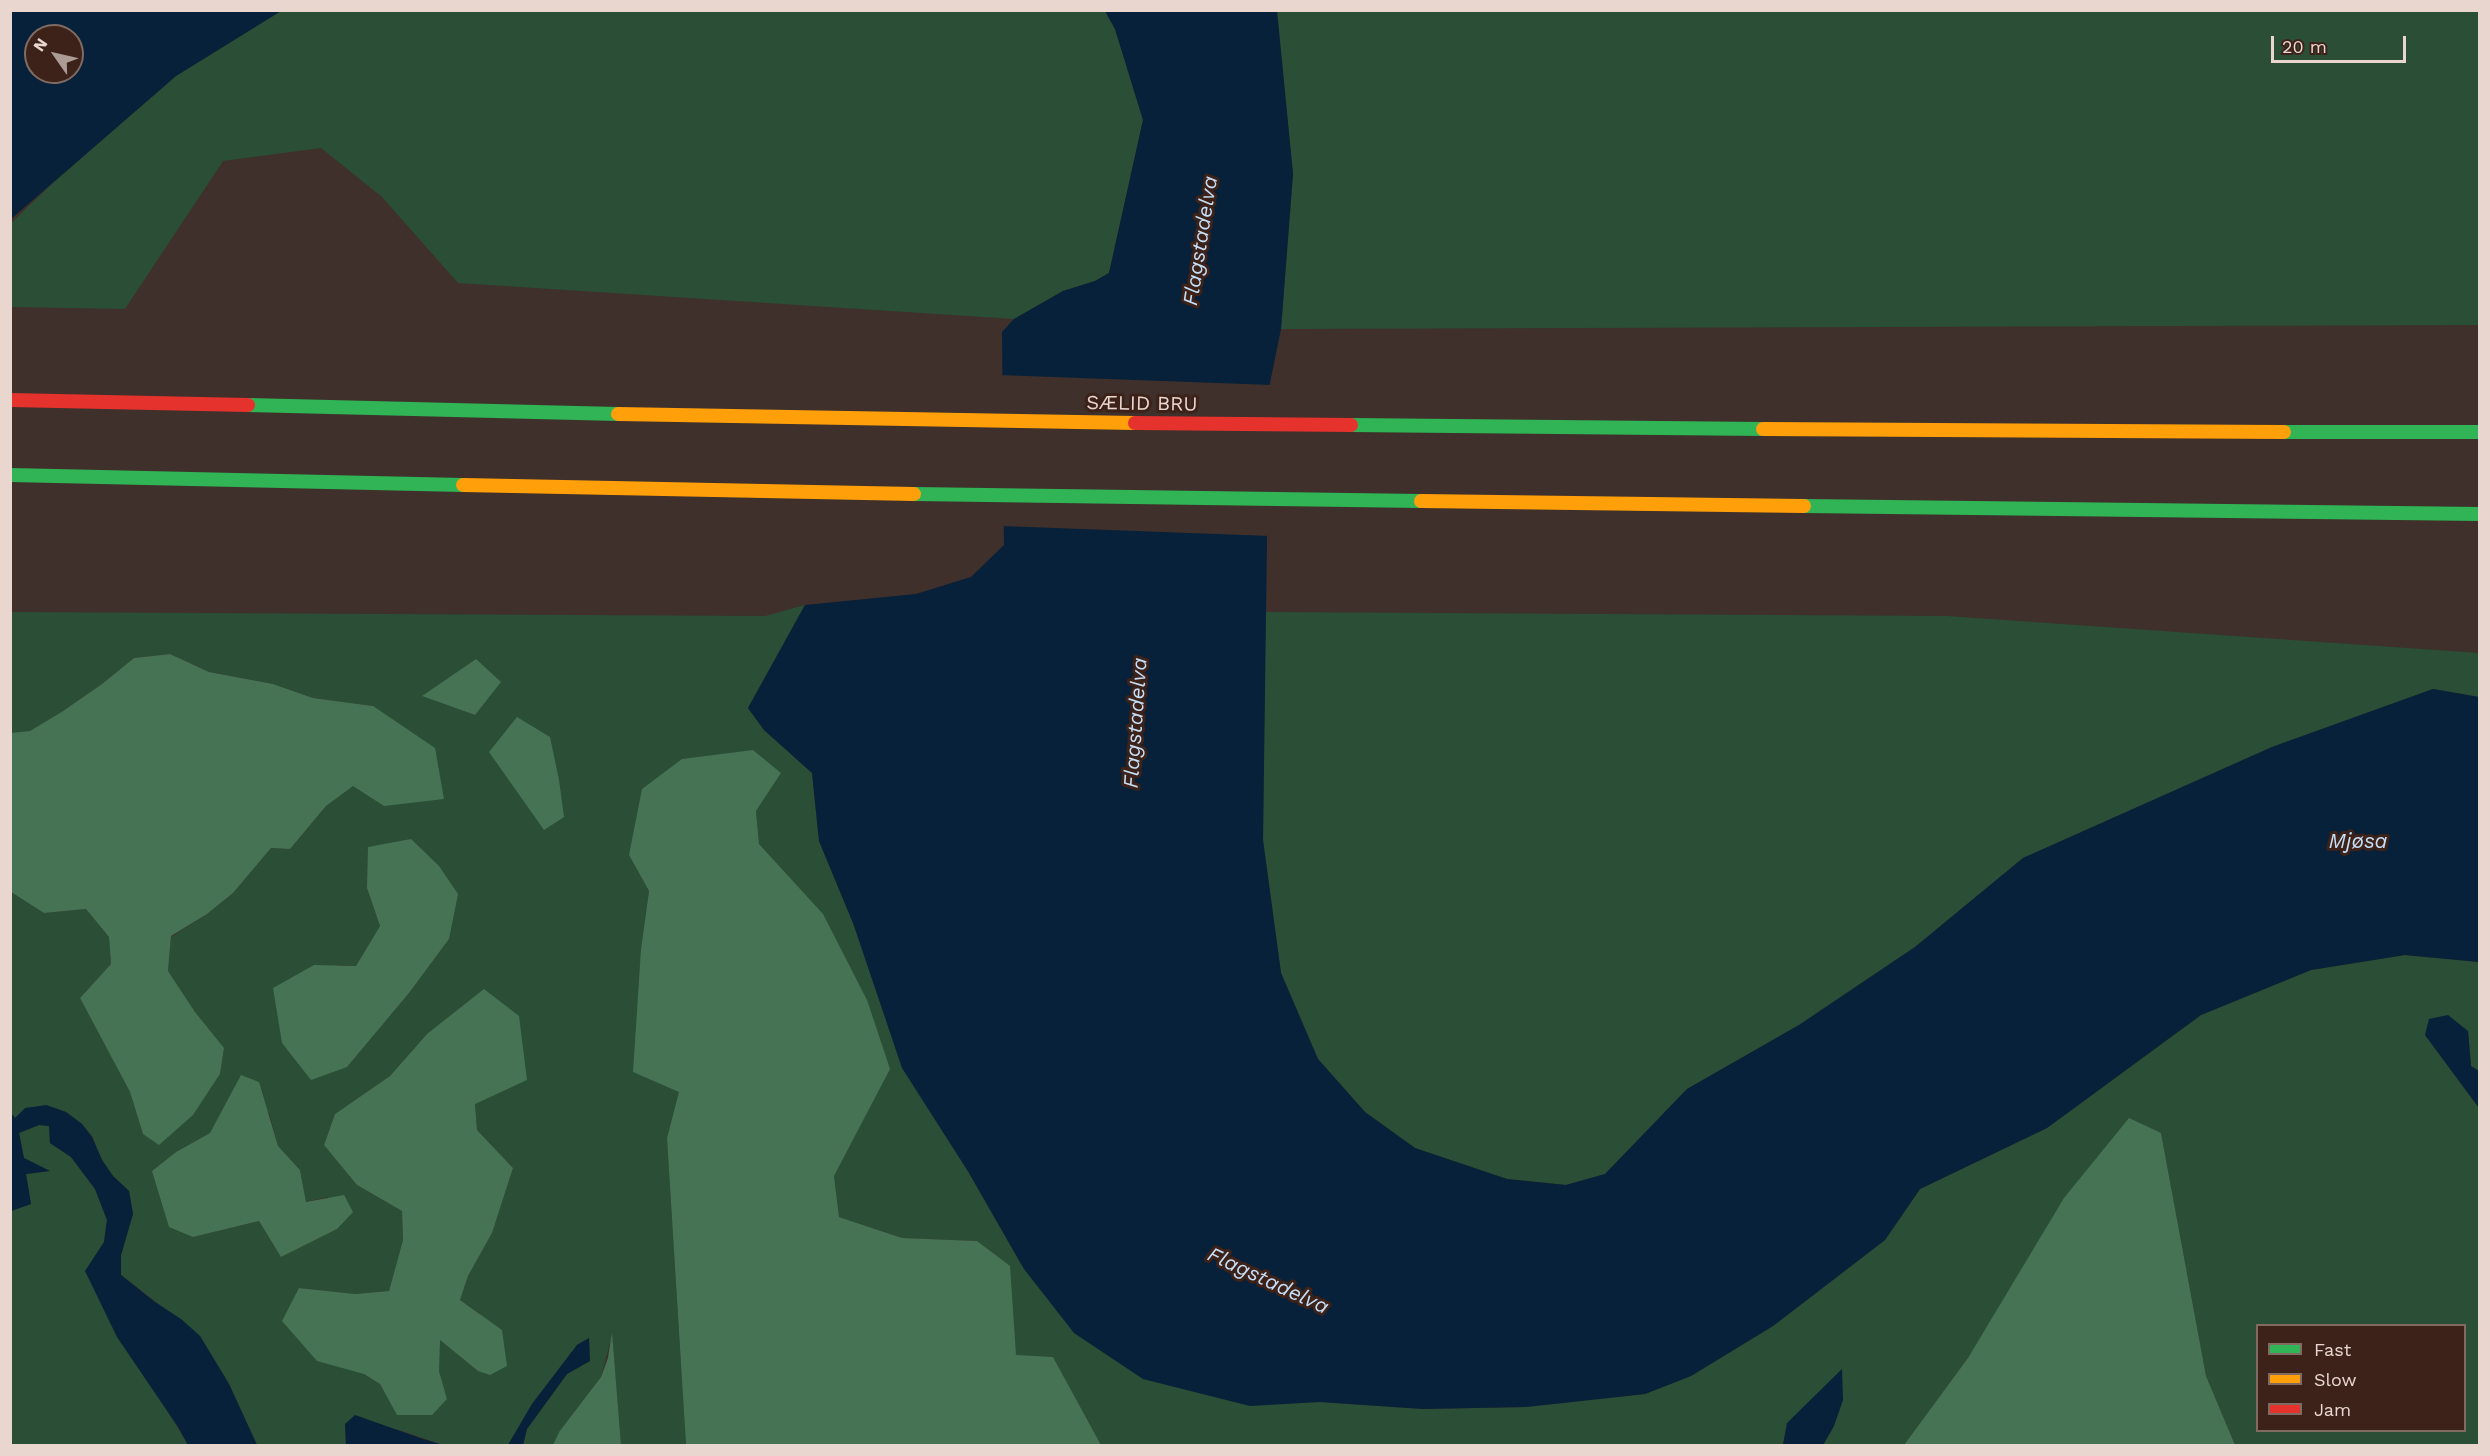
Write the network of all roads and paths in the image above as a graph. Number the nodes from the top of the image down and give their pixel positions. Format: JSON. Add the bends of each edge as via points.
{"nodes":[{"id":1,"x":10,"y":400,"type":"edge"},
{"id":2,"x":2480,"y":432,"type":"edge"},
{"id":3,"x":10,"y":475,"type":"edge"},
{"id":4,"x":2480,"y":514,"type":"edge"}],
"edges":[{"from":1,"to":2,"type":"highway","name":"SÆLID BRU","via":[[948,421]]},
{"from":3,"to":4,"type":"highway","via":[[946,495]]}]}
